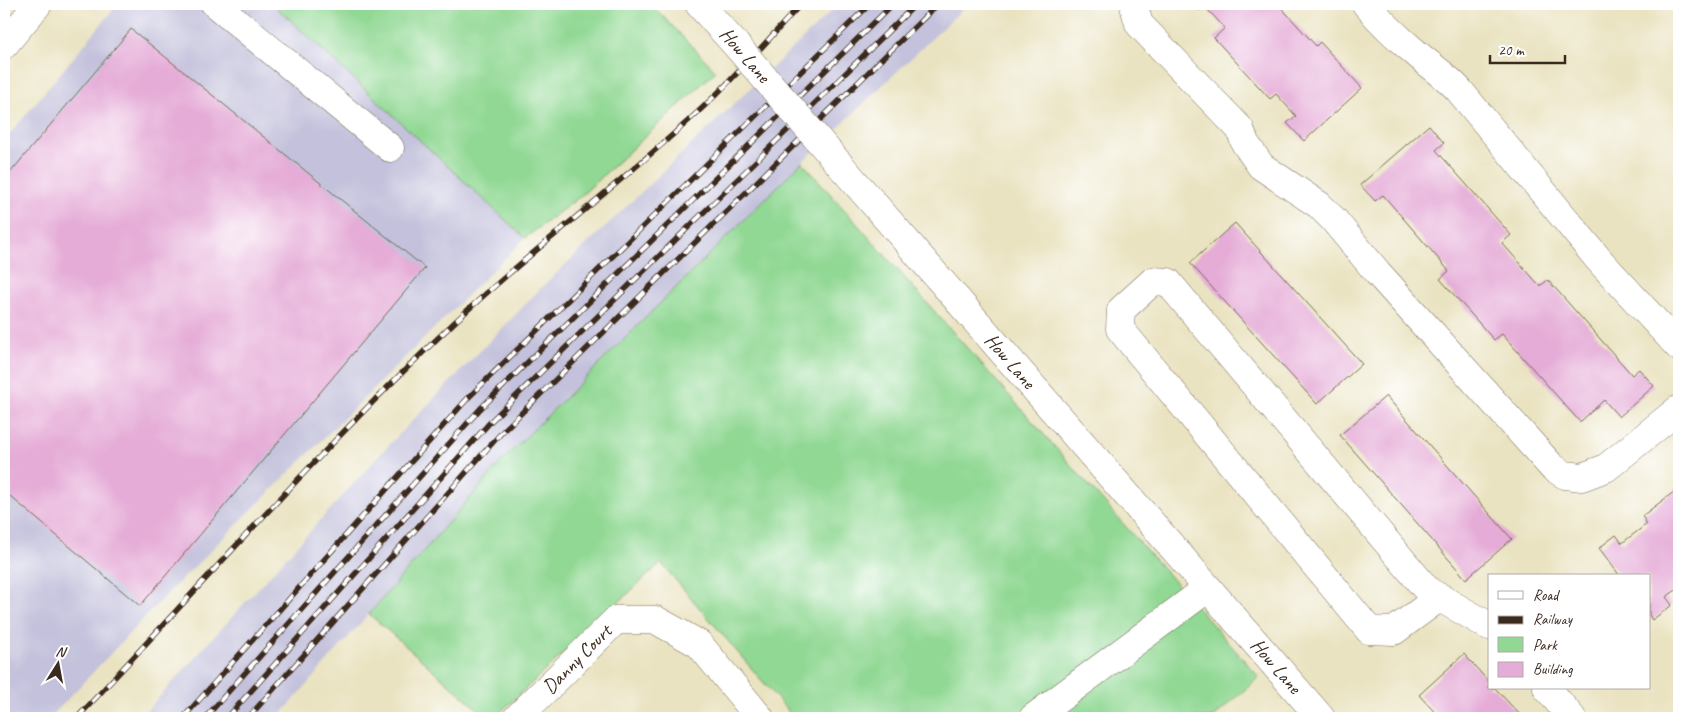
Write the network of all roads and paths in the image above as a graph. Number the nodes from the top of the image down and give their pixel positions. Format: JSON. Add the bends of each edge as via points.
{"nodes":[{"id":1,"x":38,"y":4,"type":"edge"},
{"id":2,"x":215,"y":4,"type":"edge"},
{"id":3,"x":699,"y":4,"type":"edge"},
{"id":4,"x":1137,"y":4,"type":"edge"},
{"id":5,"x":1366,"y":4,"type":"edge"},
{"id":6,"x":4,"y":45,"type":"edge"},
{"id":7,"x":390,"y":148,"type":"dead end"},
{"id":8,"x":1679,"y":347,"type":"edge"},
{"id":9,"x":1679,"y":409,"type":"edge"},
{"id":10,"x":1208,"y":588,"type":"junction"},
{"id":11,"x":1440,"y":597,"type":"junction"},
{"id":12,"x":1488,"y":625,"type":"edge"},
{"id":13,"x":1549,"y":690,"type":"edge"},
{"id":14,"x":517,"y":718,"type":"edge"},
{"id":15,"x":760,"y":718,"type":"edge"},
{"id":16,"x":1033,"y":718,"type":"edge"},
{"id":17,"x":1321,"y":718,"type":"edge"},
{"id":18,"x":1572,"y":718,"type":"edge"}],
"edges":[{"from":1,"to":6,"type":"street"},
{"from":2,"to":7,"type":"street"},
{"from":3,"to":10,"type":"street","name":"How Lane","bridge":true},
{"from":4,"to":9,"type":"street","via":[[1134,10],[1140,24],[1240,129],[1245,143],[1261,166],[1319,205],[1333,219],[1552,467],[1565,475],[1582,477],[1606,468]]},
{"from":5,"to":8,"type":"street","via":[[1417,54],[1446,75],[1599,260]]},
{"from":10,"to":16,"type":"street"},
{"from":10,"to":17,"type":"street","name":"How Lane"},
{"from":11,"to":11,"type":"street","via":[[1428,591],[1168,282],[1153,282],[1121,310],[1120,329],[1369,630],[1394,631]]},
{"from":11,"to":12,"type":"street"},
{"from":13,"to":18,"type":"street"},
{"from":14,"to":15,"type":"street","name":"Danny Court","via":[[616,620],[656,620],[699,644]]}]}
